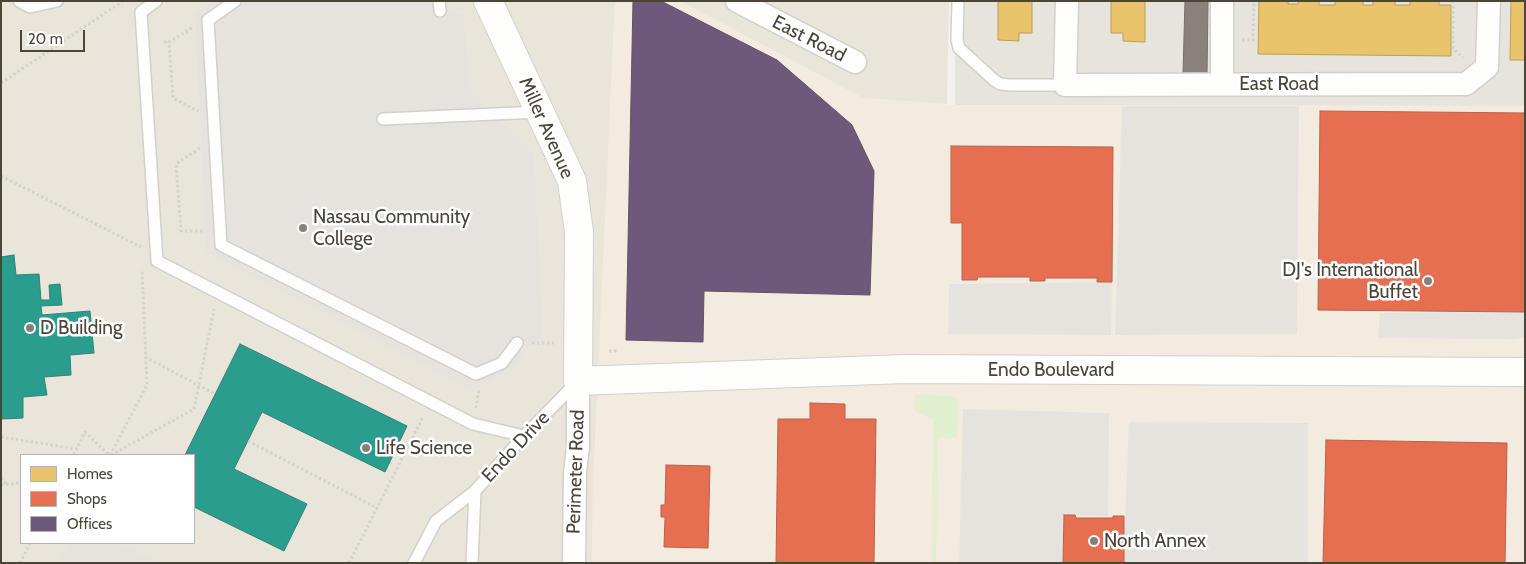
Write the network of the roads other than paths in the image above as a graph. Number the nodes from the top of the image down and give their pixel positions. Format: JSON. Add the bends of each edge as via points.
{"nodes":[{"id":1,"x":19,"y":1,"type":"edge"},
{"id":2,"x":57,"y":1,"type":"edge"},
{"id":3,"x":156,"y":1,"type":"edge"},
{"id":4,"x":235,"y":1,"type":"edge"},
{"id":5,"x":488,"y":1,"type":"edge"},
{"id":6,"x":737,"y":1,"type":"edge"},
{"id":7,"x":958,"y":1,"type":"edge"},
{"id":8,"x":1067,"y":1,"type":"edge"},
{"id":9,"x":1222,"y":1,"type":"edge"},
{"id":10,"x":1489,"y":1,"type":"edge"},
{"id":11,"x":855,"y":62,"type":"dead end"},
{"id":12,"x":1222,"y":84,"type":"junction"},
{"id":13,"x":1065,"y":85,"type":"junction"},
{"id":14,"x":541,"y":112,"type":"junction"},
{"id":15,"x":382,"y":119,"type":"dead end"},
{"id":16,"x":517,"y":343,"type":"road end"},
{"id":17,"x":1525,"y":372,"type":"edge"},
{"id":18,"x":578,"y":381,"type":"junction"},
{"id":19,"x":524,"y":436,"type":"junction"},
{"id":20,"x":475,"y":491,"type":"junction"},
{"id":21,"x":414,"y":563,"type":"edge"},
{"id":22,"x":472,"y":563,"type":"edge"},
{"id":23,"x":574,"y":563,"type":"edge"}],
"edges":[{"from":1,"to":2,"type":"lane","via":[[30,7]]},
{"from":3,"to":19,"type":"lane","via":[[141,12],[157,261],[473,424]]},
{"from":4,"to":16,"type":"lane","via":[[208,20],[221,245],[476,374],[502,363]]},
{"from":5,"to":14,"type":"street","name":"Miller Avenue"},
{"from":6,"to":11,"type":"street","name":"East Road"},
{"from":7,"to":13,"type":"lane","via":[[959,48],[994,80],[1010,85]]},
{"from":8,"to":13,"type":"street"},
{"from":9,"to":12,"type":"street"},
{"from":10,"to":12,"type":"street","name":"East Road","via":[[1487,68],[1466,84]]},
{"from":12,"to":13,"type":"street","name":"East Road"},
{"from":14,"to":15,"type":"lane"},
{"from":14,"to":18,"type":"street","name":"Miller Avenue","via":[[572,180],[579,232]]},
{"from":17,"to":18,"type":"street","name":"Endo Boulevard","via":[[906,369]]},
{"from":18,"to":19,"type":"lane","name":"Endo Drive"},
{"from":18,"to":23,"type":"street","name":"Perimeter Road"},
{"from":19,"to":20,"type":"lane","name":"Endo Drive"},
{"from":20,"to":21,"type":"lane","name":"Endo Drive","via":[[436,521]]},
{"from":20,"to":22,"type":"lane","name":"Endo Drive"}]}
